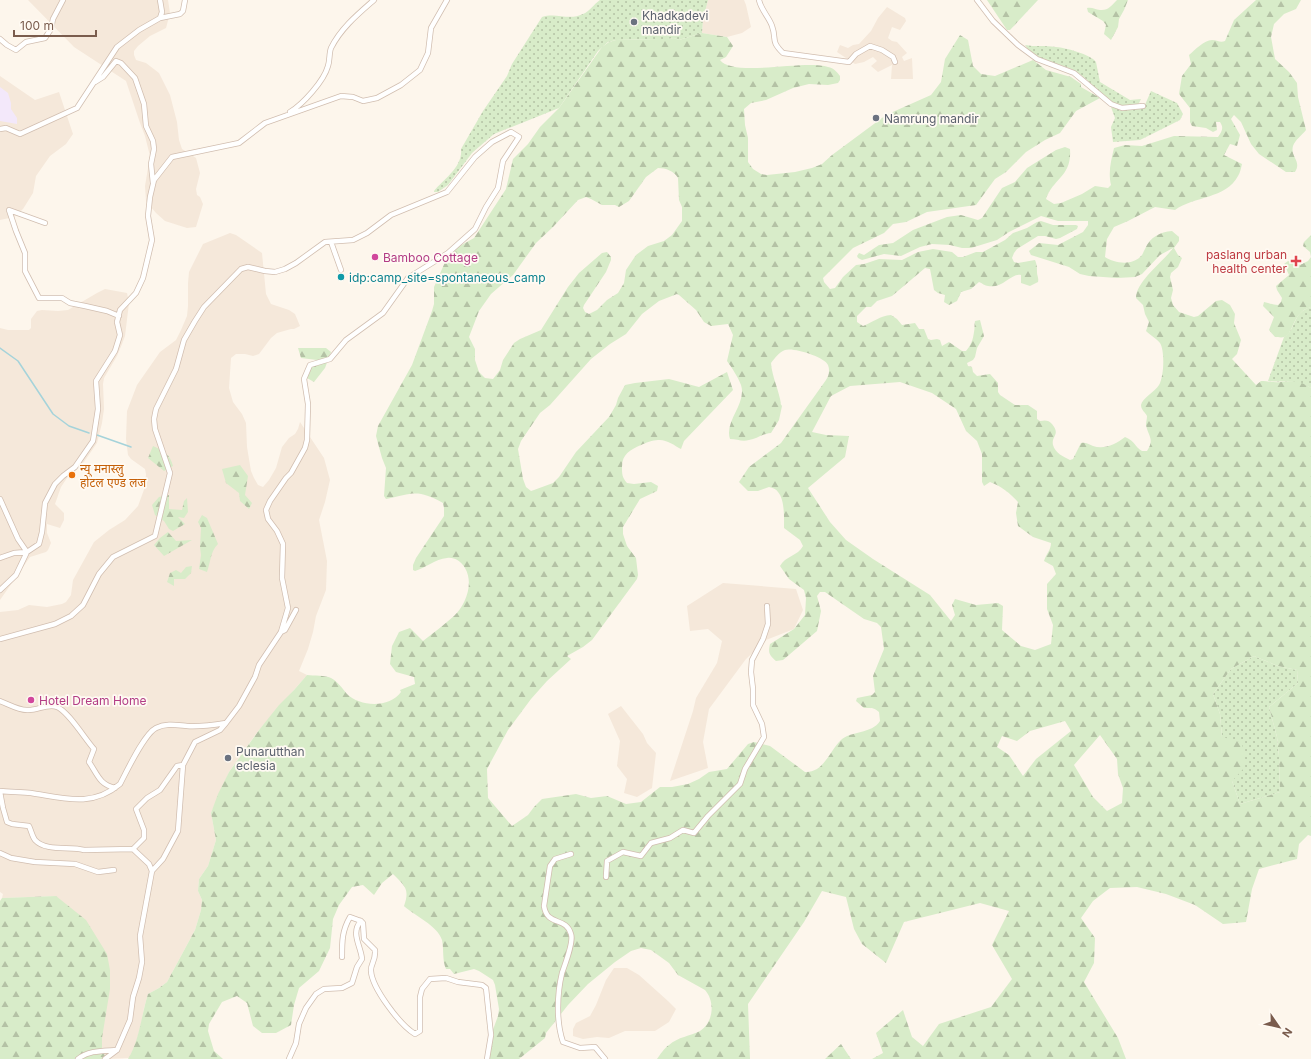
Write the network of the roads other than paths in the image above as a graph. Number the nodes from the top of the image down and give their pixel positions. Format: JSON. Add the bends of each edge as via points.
{"nodes":[{"id":1,"x":63,"y":0,"type":"edge"},
{"id":2,"x":160,"y":0,"type":"edge"},
{"id":3,"x":185,"y":0,"type":"edge"},
{"id":4,"x":374,"y":0,"type":"edge"},
{"id":5,"x":447,"y":0,"type":"edge"},
{"id":6,"x":759,"y":0,"type":"edge"},
{"id":7,"x":977,"y":0,"type":"edge"},
{"id":8,"x":160,"y":18,"type":"junction"},
{"id":9,"x":0,"y":39,"type":"edge"},
{"id":10,"x":895,"y":62,"type":"dead end"},
{"id":11,"x":93,"y":83,"type":"junction"},
{"id":12,"x":1143,"y":106,"type":"dead end"},
{"id":13,"x":281,"y":117,"type":"junction"},
{"id":14,"x":0,"y":129,"type":"edge"},
{"id":15,"x":153,"y":183,"type":"junction"},
{"id":16,"x":45,"y":223,"type":"dead end"},
{"id":17,"x":330,"y":242,"type":"junction"},
{"id":18,"x":341,"y":270,"type":"dead end"},
{"id":19,"x":119,"y":316,"type":"junction"},
{"id":20,"x":0,"y":499,"type":"edge"},
{"id":21,"x":27,"y":552,"type":"junction"},
{"id":22,"x":0,"y":558,"type":"edge"},
{"id":23,"x":0,"y":590,"type":"edge"},
{"id":24,"x":767,"y":606,"type":"dead end"},
{"id":25,"x":296,"y":610,"type":"dead end"},
{"id":26,"x":281,"y":632,"type":"junction"},
{"id":27,"x":0,"y":639,"type":"edge"},
{"id":28,"x":0,"y":701,"type":"edge"},
{"id":29,"x":226,"y":723,"type":"junction"},
{"id":30,"x":183,"y":765,"type":"junction"},
{"id":31,"x":115,"y":788,"type":"junction"},
{"id":32,"x":0,"y":791,"type":"edge"},
{"id":33,"x":133,"y":849,"type":"junction"},
{"id":34,"x":0,"y":854,"type":"edge"},
{"id":35,"x":571,"y":854,"type":"dead end"},
{"id":36,"x":114,"y":870,"type":"dead end"},
{"id":37,"x":152,"y":871,"type":"junction"},
{"id":38,"x":606,"y":877,"type":"dead end"},
{"id":39,"x":362,"y":921,"type":"junction"},
{"id":40,"x":342,"y":957,"type":"dead end"},
{"id":41,"x":117,"y":1050,"type":"junction"},
{"id":42,"x":78,"y":1059,"type":"edge"},
{"id":43,"x":105,"y":1059,"type":"edge"},
{"id":44,"x":289,"y":1059,"type":"edge"},
{"id":45,"x":487,"y":1059,"type":"edge"},
{"id":46,"x":605,"y":1059,"type":"edge"}],
"edges":[{"from":1,"to":9,"type":"street","via":[[45,38],[26,42],[16,50]]},
{"from":2,"to":8,"type":"street"},
{"from":3,"to":8,"type":"street","via":[[180,14]]},
{"from":4,"to":13,"type":"street","via":[[342,31],[330,49],[328,67],[320,81],[303,102]]},
{"from":5,"to":13,"type":"street","via":[[431,28],[428,53],[420,70],[401,85],[377,98],[364,101],[341,96]]},
{"from":6,"to":10,"type":"street","via":[[772,26],[775,45],[783,53],[849,62],[856,54],[870,46],[893,57]]},
{"from":7,"to":12,"type":"street","via":[[993,21],[1037,59],[1074,73],[1110,104],[1122,108]]},
{"from":8,"to":11,"type":"street","via":[[117,47]]},
{"from":11,"to":14,"type":"street","via":[[77,108],[20,134],[6,128]]},
{"from":11,"to":15,"type":"street","via":[[103,77],[116,61],[135,78],[144,104],[146,126],[153,141]]},
{"from":13,"to":15,"type":"street","via":[[265,123],[239,143],[172,157]]},
{"from":15,"to":19,"type":"street","via":[[148,216],[152,240],[143,278],[136,293],[120,310]]},
{"from":16,"to":19,"type":"street","via":[[9,210],[25,253],[25,271],[38,298],[62,298],[70,304]]},
{"from":17,"to":18,"type":"street"},
{"from":17,"to":26,"type":"street","via":[[353,240],[391,215],[446,192],[475,157],[492,142],[511,132],[519,137],[503,161],[498,188],[475,229],[448,253],[408,278],[384,313],[346,340],[330,359],[310,365],[304,379],[308,404],[305,448],[266,510],[268,519],[283,544],[282,578],[288,608]]},
{"from":17,"to":27,"type":"street","via":[[325,242],[285,269],[275,272],[248,267],[241,269],[204,307],[184,340],[176,369],[156,409],[155,429],[170,473],[155,536],[113,557],[99,574],[83,605],[72,616],[55,624]]},
{"from":19,"to":21,"type":"street","via":[[120,334],[115,351],[96,380],[98,408],[93,440],[75,467],[55,484],[45,503],[39,544]]},
{"from":20,"to":21,"type":"street","via":[[18,539]]},
{"from":21,"to":22,"type":"street"},
{"from":21,"to":23,"type":"street","via":[[16,575]]},
{"from":24,"to":38,"type":"street","via":[[768,624],[752,660],[751,672],[753,705],[762,724],[764,737],[745,769],[740,784],[694,833],[683,830],[670,838],[651,843],[641,856],[623,852],[607,861]]},
{"from":25,"to":26,"type":"street","via":[[285,630]]},
{"from":26,"to":29,"type":"street","via":[[259,665],[239,706]]},
{"from":28,"to":31,"type":"street","via":[[26,710],[58,707],[74,722],[94,749],[89,762],[101,782]]},
{"from":29,"to":30,"type":"street","via":[[220,730],[195,742]]},
{"from":29,"to":31,"type":"street","via":[[186,726],[173,724],[156,728],[150,732],[120,784]]},
{"from":30,"to":33,"type":"street","via":[[177,766],[160,790],[136,809],[144,830],[144,838]]},
{"from":30,"to":37,"type":"street","via":[[178,831],[163,859]]},
{"from":31,"to":32,"type":"street","via":[[96,798],[85,800],[66,800],[30,793]]},
{"from":32,"to":33,"type":"street","via":[[7,822],[29,826],[35,840],[42,845],[84,850]]},
{"from":33,"to":37,"type":"street","via":[[149,864]]},
{"from":34,"to":36,"type":"street","via":[[35,862],[75,864],[98,872]]},
{"from":35,"to":46,"type":"street","via":[[555,859],[550,866],[544,906],[549,918],[558,920],[572,935],[558,995],[560,1034],[563,1042],[580,1048],[595,1047]]},
{"from":37,"to":41,"type":"street","via":[[140,936],[142,962],[139,978],[130,1020]]},
{"from":39,"to":40,"type":"street","via":[[350,917],[344,926]]},
{"from":39,"to":44,"type":"street","via":[[358,924],[356,937],[362,959],[352,983],[342,988],[324,988],[316,994],[299,1024],[296,1043]]},
{"from":39,"to":45,"type":"street","via":[[364,939],[375,950],[374,962],[370,968],[374,985],[404,1026],[415,1034],[420,1031],[422,989],[430,979],[446,978],[486,988],[492,1035]]},
{"from":41,"to":42,"type":"street","via":[[99,1051]]},
{"from":41,"to":43,"type":"street"}]}
